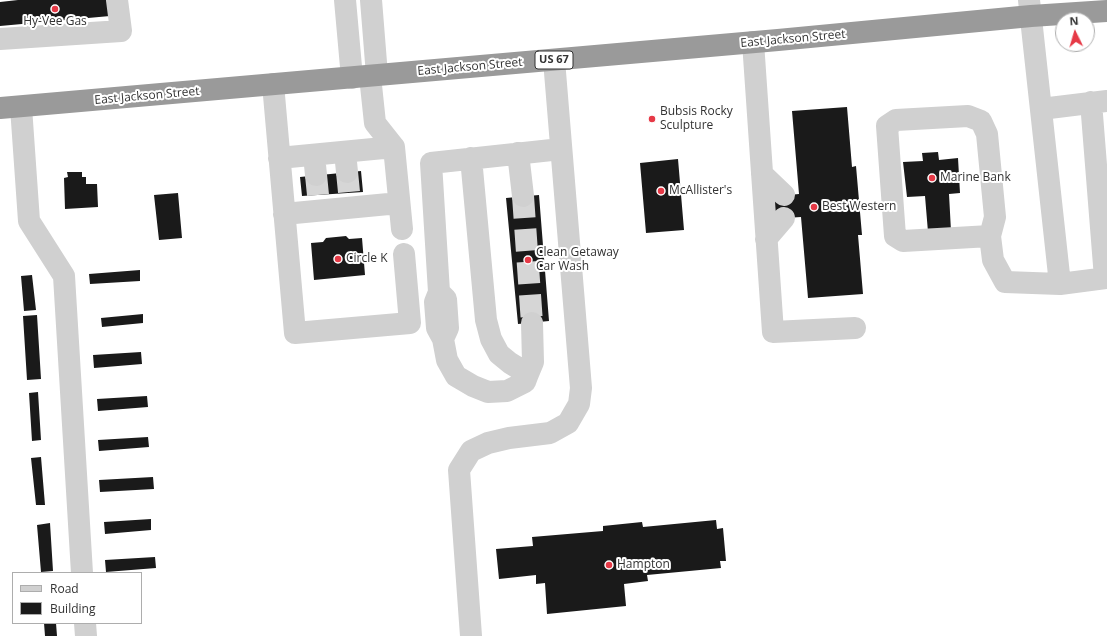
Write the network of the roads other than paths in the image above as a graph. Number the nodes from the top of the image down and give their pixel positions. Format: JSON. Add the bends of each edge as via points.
{"nodes":[{"id":1,"x":117,"y":0,"type":"edge"},
{"id":2,"x":345,"y":0,"type":"edge"},
{"id":3,"x":371,"y":0,"type":"edge"},
{"id":4,"x":1030,"y":8,"type":"edge"},
{"id":5,"x":1107,"y":11,"type":"edge"},
{"id":6,"x":0,"y":39,"type":"edge"},
{"id":7,"x":753,"y":42,"type":"junction"},
{"id":8,"x":554,"y":60,"type":"junction"},
{"id":9,"x":366,"y":76,"type":"junction"},
{"id":10,"x":273,"y":84,"type":"junction"},
{"id":11,"x":1099,"y":101,"type":"edge"},
{"id":12,"x":21,"y":107,"type":"junction"},
{"id":13,"x":0,"y":108,"type":"edge"},
{"id":14,"x":1041,"y":109,"type":"junction"},
{"id":15,"x":394,"y":147,"type":"junction"},
{"id":16,"x":561,"y":149,"type":"junction"},
{"id":17,"x":518,"y":153,"type":"junction"},
{"id":18,"x":279,"y":158,"type":"junction"},
{"id":19,"x":471,"y":158,"type":"junction"},
{"id":20,"x":762,"y":174,"type":"junction"},
{"id":21,"x":348,"y":181,"type":"junction"},
{"id":22,"x":317,"y":184,"type":"junction"},
{"id":23,"x":784,"y":195,"type":"dead end"},
{"id":24,"x":523,"y":196,"type":"tunnel mouth"},
{"id":25,"x":399,"y":203,"type":"junction"},
{"id":26,"x":284,"y":214,"type":"junction"},
{"id":27,"x":784,"y":218,"type":"dead end"},
{"id":28,"x":402,"y":228,"type":"dead end"},
{"id":29,"x":990,"y":236,"type":"junction"},
{"id":30,"x":766,"y":239,"type":"junction"},
{"id":31,"x":404,"y":254,"type":"dead end"},
{"id":32,"x":1106,"y":278,"type":"edge"},
{"id":33,"x":1060,"y":284,"type":"junction"},
{"id":34,"x":532,"y":323,"type":"tunnel mouth"},
{"id":35,"x":855,"y":328,"type":"dead end"},
{"id":36,"x":528,"y":374,"type":"junction"},
{"id":37,"x":82,"y":572,"type":"edge"},
{"id":38,"x":86,"y":624,"type":"edge"},
{"id":39,"x":86,"y":636,"type":"edge"},
{"id":40,"x":471,"y":636,"type":"edge"}],
"edges":[{"from":1,"to":6,"type":"street","via":[[121,30]]},
{"from":2,"to":9,"type":"street"},
{"from":3,"to":9,"type":"street"},
{"from":4,"to":5,"type":"highway","name":"East Jackson Street","number":"US 67"},
{"from":4,"to":7,"type":"highway","name":"East Jackson Street","number":"US 67"},
{"from":4,"to":14,"type":"street"},
{"from":7,"to":8,"type":"highway","name":"East Jackson Street","number":"US 67"},
{"from":7,"to":20,"type":"street"},
{"from":8,"to":9,"type":"highway","name":"East Jackson Street","number":"US 67"},
{"from":8,"to":16,"type":"street"},
{"from":9,"to":10,"type":"highway","name":"East Jackson Street","number":"US 67"},
{"from":9,"to":15,"type":"street","via":[[376,123]]},
{"from":10,"to":12,"type":"highway","name":"East Jackson Street","number":"US 67"},
{"from":10,"to":18,"type":"street"},
{"from":11,"to":14,"type":"street"},
{"from":11,"to":32,"type":"street"},
{"from":12,"to":13,"type":"highway","name":"East Jackson Street","number":"US 67"},
{"from":12,"to":37,"type":"street","via":[[29,221],[64,276]]},
{"from":14,"to":33,"type":"street"},
{"from":15,"to":21,"type":"street"},
{"from":15,"to":25,"type":"street"},
{"from":16,"to":17,"type":"street"},
{"from":16,"to":40,"type":"street","via":[[582,388],[579,404],[568,423],[550,433],[488,443],[471,451],[459,470]]},
{"from":17,"to":19,"type":"street"},
{"from":17,"to":24,"type":"street"},
{"from":18,"to":22,"type":"street"},
{"from":18,"to":26,"type":"street"},
{"from":19,"to":36,"type":"street","via":[[486,320],[491,339],[499,354]]},
{"from":19,"to":36,"type":"street","via":[[431,163],[439,292],[435,302],[437,328],[443,339],[447,360],[456,376],[473,386],[488,392],[507,391],[525,382]]},
{"from":20,"to":23,"type":"street"},
{"from":20,"to":30,"type":"street"},
{"from":21,"to":22,"type":"street"},
{"from":21,"to":22,"type":"street"},
{"from":21,"to":25,"type":"street"},
{"from":22,"to":26,"type":"street"},
{"from":25,"to":28,"type":"street"},
{"from":26,"to":31,"type":"street","via":[[295,333],[410,323]]},
{"from":27,"to":30,"type":"street"},
{"from":29,"to":29,"type":"street","via":[[995,217],[987,134],[981,121],[960,116],[896,120],[887,126],[895,236],[903,241]]},
{"from":29,"to":33,"type":"street","via":[[993,260],[1005,282]]},
{"from":30,"to":35,"type":"street","via":[[772,332]]},
{"from":32,"to":33,"type":"street"},
{"from":34,"to":36,"type":"street","via":[[532,362]]},
{"from":38,"to":39,"type":"street"}]}
